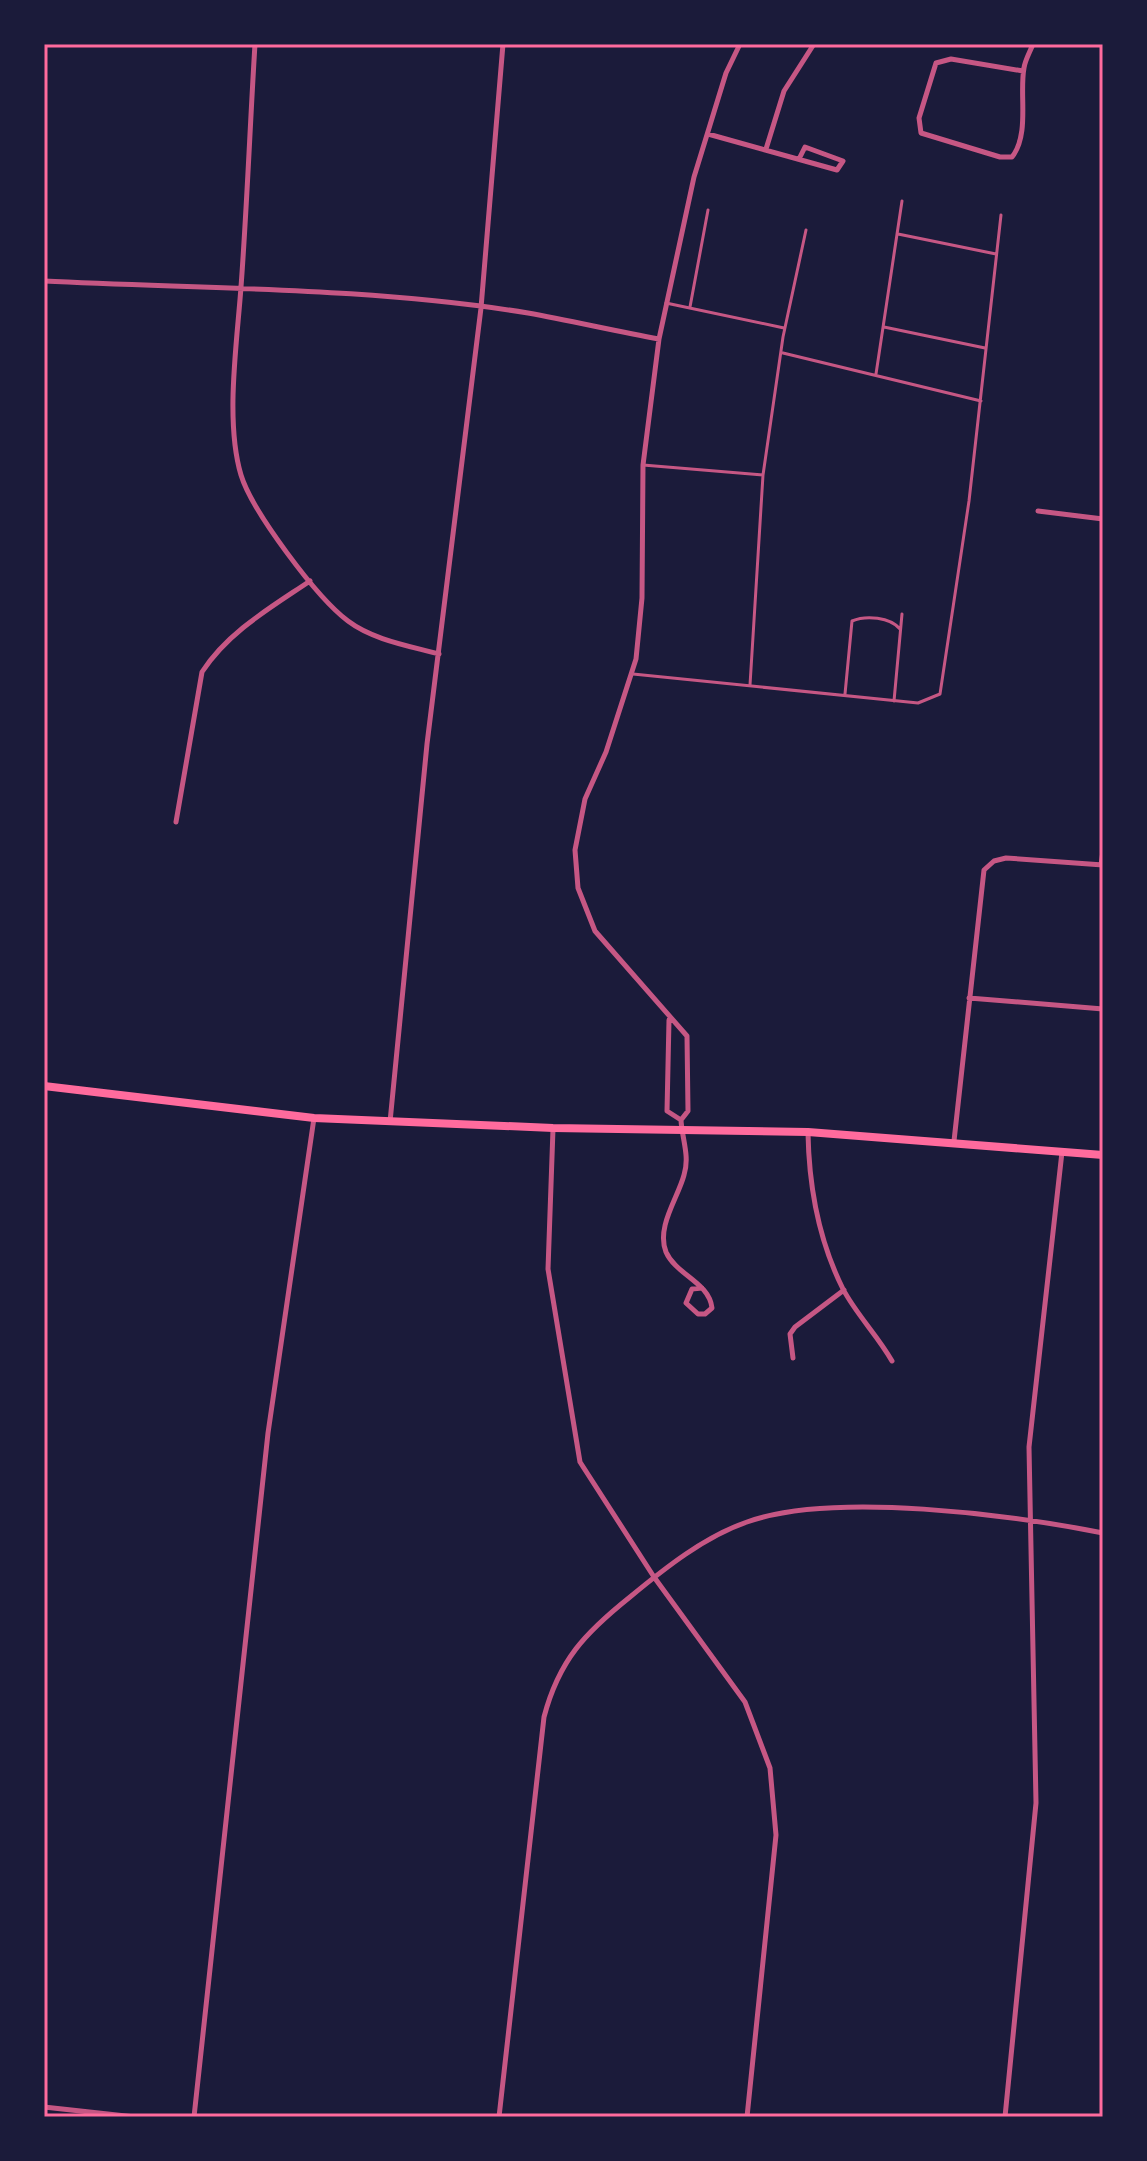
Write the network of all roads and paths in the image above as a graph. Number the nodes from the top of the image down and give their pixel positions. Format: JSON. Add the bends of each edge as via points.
{"nodes":[{"id":1,"x":255,"y":44,"type":"edge"},
{"id":2,"x":503,"y":44,"type":"edge"},
{"id":3,"x":740,"y":44,"type":"edge"},
{"id":4,"x":814,"y":44,"type":"edge"},
{"id":5,"x":1033,"y":44,"type":"edge"},
{"id":6,"x":1023,"y":71,"type":"junction"},
{"id":7,"x":708,"y":134,"type":"junction"},
{"id":8,"x":766,"y":149,"type":"junction"},
{"id":9,"x":799,"y":159,"type":"junction"},
{"id":10,"x":902,"y":201,"type":"dead end"},
{"id":11,"x":708,"y":210,"type":"dead end"},
{"id":12,"x":1001,"y":215,"type":"dead end"},
{"id":13,"x":806,"y":230,"type":"dead end"},
{"id":14,"x":898,"y":234,"type":"junction"},
{"id":15,"x":996,"y":254,"type":"junction"},
{"id":16,"x":44,"y":281,"type":"edge"},
{"id":17,"x":241,"y":289,"type":"junction"},
{"id":18,"x":666,"y":303,"type":"junction"},
{"id":19,"x":690,"y":307,"type":"junction"},
{"id":20,"x":481,"y":308,"type":"junction"},
{"id":21,"x":884,"y":327,"type":"junction"},
{"id":22,"x":784,"y":329,"type":"junction"},
{"id":23,"x":659,"y":339,"type":"junction"},
{"id":24,"x":985,"y":348,"type":"junction"},
{"id":25,"x":783,"y":353,"type":"junction"},
{"id":26,"x":876,"y":374,"type":"junction"},
{"id":27,"x":981,"y":401,"type":"junction"},
{"id":28,"x":643,"y":465,"type":"junction"},
{"id":29,"x":763,"y":475,"type":"junction"},
{"id":30,"x":1038,"y":511,"type":"dead end"},
{"id":31,"x":1103,"y":519,"type":"edge"},
{"id":32,"x":310,"y":581,"type":"junction"},
{"id":33,"x":902,"y":614,"type":"dead end"},
{"id":34,"x":900,"y":629,"type":"junction"},
{"id":35,"x":439,"y":654,"type":"junction"},
{"id":36,"x":633,"y":674,"type":"junction"},
{"id":37,"x":750,"y":685,"type":"junction"},
{"id":38,"x":845,"y":694,"type":"junction"},
{"id":39,"x":894,"y":701,"type":"junction"},
{"id":40,"x":176,"y":822,"type":"dead end"},
{"id":41,"x":1103,"y":851,"type":"edge"},
{"id":42,"x":1102,"y":865,"type":"edge"},
{"id":43,"x":969,"y":998,"type":"junction"},
{"id":44,"x":1103,"y":1009,"type":"edge"},
{"id":45,"x":669,"y":1019,"type":"junction"},
{"id":46,"x":44,"y":1086,"type":"edge"},
{"id":47,"x":314,"y":1118,"type":"junction"},
{"id":48,"x":389,"y":1123,"type":"junction"},
{"id":49,"x":681,"y":1124,"type":"junction"},
{"id":50,"x":553,"y":1128,"type":"junction"},
{"id":51,"x":808,"y":1132,"type":"junction"},
{"id":52,"x":954,"y":1141,"type":"junction"},
{"id":53,"x":1062,"y":1151,"type":"junction"},
{"id":54,"x":1103,"y":1155,"type":"edge"},
{"id":55,"x":702,"y":1288,"type":"junction"},
{"id":56,"x":844,"y":1290,"type":"junction"},
{"id":57,"x":793,"y":1358,"type":"dead end"},
{"id":58,"x":892,"y":1361,"type":"dead end"},
{"id":59,"x":1028,"y":1521,"type":"junction"},
{"id":60,"x":1103,"y":1533,"type":"edge"},
{"id":61,"x":654,"y":1577,"type":"junction"},
{"id":62,"x":44,"y":2107,"type":"edge"},
{"id":63,"x":135,"y":2117,"type":"edge"},
{"id":64,"x":194,"y":2117,"type":"edge"},
{"id":65,"x":499,"y":2117,"type":"edge"},
{"id":66,"x":747,"y":2117,"type":"edge"},
{"id":67,"x":1005,"y":2117,"type":"edge"}],
"edges":[{"from":1,"to":17,"type":"street"},
{"from":2,"to":20,"type":"street"},
{"from":3,"to":7,"type":"street"},
{"from":4,"to":8,"type":"street","via":[[784,91]]},
{"from":5,"to":6,"type":"street"},
{"from":6,"to":6,"type":"street","via":[[1018,145],[1012,157],[921,133],[919,118],[936,63],[951,59]]},
{"from":7,"to":8,"type":"street"},
{"from":7,"to":18,"type":"street","via":[[685,209]]},
{"from":8,"to":9,"type":"street"},
{"from":9,"to":9,"type":"street","via":[[837,170],[843,161],[805,147]]},
{"from":10,"to":14,"type":"lane"},
{"from":11,"to":19,"type":"lane"},
{"from":12,"to":15,"type":"lane"},
{"from":13,"to":22,"type":"lane"},
{"from":14,"to":15,"type":"lane"},
{"from":14,"to":21,"type":"lane"},
{"from":15,"to":24,"type":"lane"},
{"from":16,"to":17,"type":"street"},
{"from":17,"to":20,"type":"street"},
{"from":17,"to":32,"type":"street","via":[[235,452],[250,495]]},
{"from":18,"to":19,"type":"lane"},
{"from":18,"to":23,"type":"street"},
{"from":19,"to":22,"type":"lane"},
{"from":20,"to":23,"type":"street"},
{"from":20,"to":35,"type":"street"},
{"from":21,"to":24,"type":"lane"},
{"from":21,"to":26,"type":"lane"},
{"from":22,"to":25,"type":"lane"},
{"from":23,"to":28,"type":"street"},
{"from":24,"to":27,"type":"lane"},
{"from":25,"to":26,"type":"lane"},
{"from":25,"to":29,"type":"lane"},
{"from":26,"to":27,"type":"lane"},
{"from":27,"to":39,"type":"lane","via":[[944,685],[930,700]]},
{"from":28,"to":29,"type":"lane"},
{"from":28,"to":36,"type":"street","via":[[641,624]]},
{"from":29,"to":37,"type":"lane"},
{"from":30,"to":31,"type":"street"},
{"from":32,"to":35,"type":"street","via":[[348,621]]},
{"from":32,"to":40,"type":"street","via":[[240,629],[202,672]]},
{"from":33,"to":34,"type":"lane"},
{"from":34,"to":38,"type":"lane","via":[[895,622],[852,621]]},
{"from":34,"to":39,"type":"lane"},
{"from":35,"to":48,"type":"street"},
{"from":36,"to":37,"type":"lane"},
{"from":36,"to":45,"type":"street","via":[[579,818],[575,871],[583,904],[602,943]]},
{"from":37,"to":38,"type":"lane"},
{"from":38,"to":39,"type":"lane"},
{"from":41,"to":42,"type":"street"},
{"from":42,"to":43,"type":"street","via":[[1006,858],[984,870]]},
{"from":43,"to":44,"type":"street"},
{"from":43,"to":52,"type":"street"},
{"from":45,"to":49,"type":"street","via":[[667,1111]]},
{"from":45,"to":49,"type":"street","via":[[687,1036],[688,1111]]},
{"from":46,"to":47,"type":"main road"},
{"from":47,"to":48,"type":"main road"},
{"from":47,"to":64,"type":"street","via":[[268,1433]]},
{"from":48,"to":50,"type":"main road"},
{"from":49,"to":50,"type":"main road"},
{"from":49,"to":51,"type":"main road"},
{"from":49,"to":55,"type":"street","via":[[685,1171],[668,1216],[666,1252]]},
{"from":50,"to":61,"type":"street","via":[[548,1269],[580,1462]]},
{"from":51,"to":52,"type":"main road"},
{"from":51,"to":56,"type":"street","via":[[817,1224]]},
{"from":52,"to":53,"type":"main road"},
{"from":53,"to":54,"type":"main road"},
{"from":53,"to":59,"type":"street","via":[[1032,1402]]},
{"from":55,"to":55,"type":"street","via":[[687,1296],[686,1303],[698,1314],[712,1308]]},
{"from":56,"to":57,"type":"street","via":[[795,1327],[790,1334]]},
{"from":56,"to":58,"type":"street"},
{"from":59,"to":60,"type":"street"},
{"from":59,"to":61,"type":"street","via":[[921,1510],[798,1512],[730,1529]]},
{"from":59,"to":67,"type":"street","via":[[1036,1803]]},
{"from":61,"to":65,"type":"street","via":[[573,1650],[549,1700]]},
{"from":61,"to":66,"type":"street","via":[[745,1702],[770,1768],[776,1835]]},
{"from":62,"to":63,"type":"street"}]}
